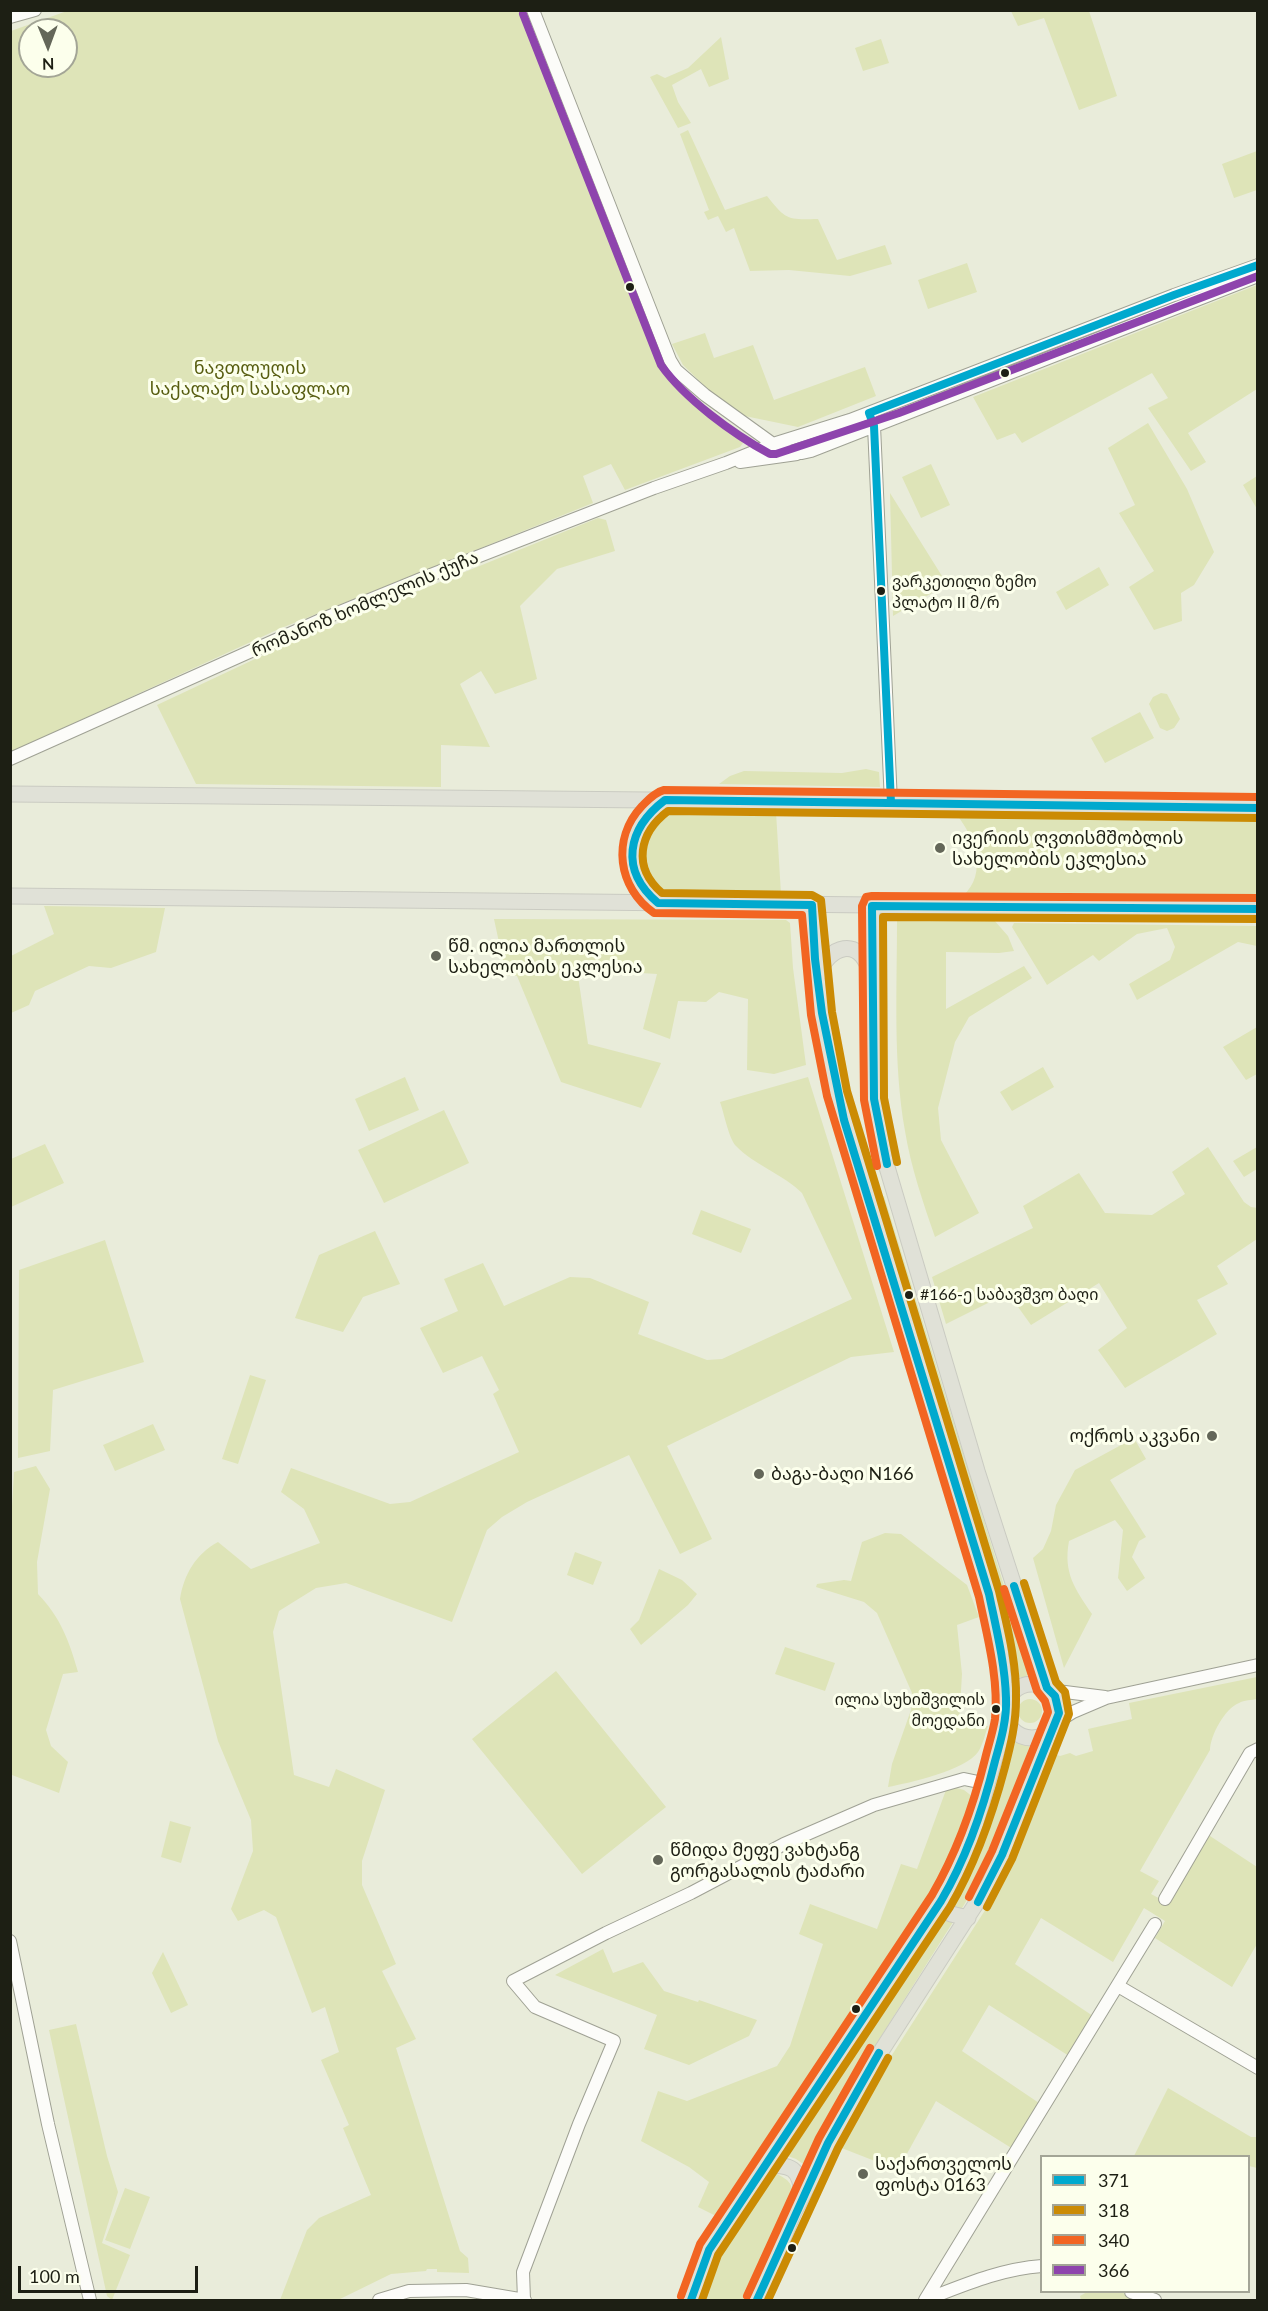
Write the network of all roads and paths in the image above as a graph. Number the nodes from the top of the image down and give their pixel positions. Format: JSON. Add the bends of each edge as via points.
{"nodes":[{"id":1,"x":35,"y":10,"type":"edge"},
{"id":2,"x":532,"y":10,"type":"edge"},
{"id":3,"x":10,"y":17,"type":"edge"},
{"id":4,"x":1257,"y":265,"type":"edge"},
{"id":5,"x":1257,"y":276,"type":"edge"},
{"id":6,"x":869,"y":413,"type":"junction"},
{"id":7,"x":874,"y":426,"type":"junction"},
{"id":8,"x":773,"y":444,"type":"junction"},
{"id":9,"x":802,"y":453,"type":"junction"},
{"id":10,"x":760,"y":460,"type":"junction"},
{"id":11,"x":726,"y":463,"type":"junction"},
{"id":12,"x":16,"y":757,"type":"edge"},
{"id":13,"x":10,"y":765,"type":"edge"},
{"id":14,"x":15,"y":791,"type":"edge"},
{"id":15,"x":665,"y":800,"type":"junction"},
{"id":16,"x":891,"y":803,"type":"junction"},
{"id":17,"x":1257,"y":808,"type":"edge"},
{"id":18,"x":10,"y":896,"type":"edge"},
{"id":19,"x":658,"y":903,"type":"junction"},
{"id":20,"x":812,"y":905,"type":"junction"},
{"id":21,"x":872,"y":906,"type":"junction"},
{"id":22,"x":1257,"y":909,"type":"edge"},
{"id":23,"x":817,"y":977,"type":"junction"},
{"id":24,"x":871,"y":977,"type":"junction"},
{"id":25,"x":887,"y":1166,"type":"junction"},
{"id":26,"x":861,"y":1176,"type":"junction"},
{"id":27,"x":898,"y":1201,"type":"junction"},
{"id":28,"x":871,"y":1209,"type":"junction"},
{"id":29,"x":1257,"y":1665,"type":"edge"},
{"id":30,"x":1048,"y":1689,"type":"junction"},
{"id":31,"x":1106,"y":1698,"type":"junction"},
{"id":32,"x":1006,"y":1700,"type":"junction"},
{"id":33,"x":1006,"y":1719,"type":"junction"},
{"id":34,"x":1054,"y":1726,"type":"junction"},
{"id":35,"x":1257,"y":1749,"type":"edge"},
{"id":36,"x":988,"y":1784,"type":"junction"},
{"id":37,"x":1165,"y":1899,"type":"dead end"},
{"id":38,"x":941,"y":1901,"type":"junction"},
{"id":39,"x":968,"y":1918,"type":"junction"},
{"id":40,"x":1155,"y":1924,"type":"dead end"},
{"id":41,"x":10,"y":1941,"type":"edge"},
{"id":42,"x":1118,"y":1986,"type":"junction"},
{"id":43,"x":1257,"y":2068,"type":"edge"},
{"id":44,"x":765,"y":2165,"type":"junction"},
{"id":45,"x":802,"y":2196,"type":"junction"},
{"id":46,"x":1040,"y":2266,"type":"edge"},
{"id":47,"x":1134,"y":2293,"type":"edge"},
{"id":48,"x":524,"y":2300,"type":"edge"},
{"id":49,"x":90,"y":2301,"type":"edge"},
{"id":50,"x":379,"y":2301,"type":"edge"},
{"id":51,"x":691,"y":2301,"type":"edge"},
{"id":52,"x":757,"y":2301,"type":"edge"},
{"id":53,"x":925,"y":2301,"type":"edge"},
{"id":54,"x":1155,"y":2301,"type":"edge"}],
"edges":[{"from":1,"to":3,"type":"street"},
{"from":2,"to":8,"type":"street","via":[[670,360],[705,395]]},
{"from":4,"to":6,"type":"street","name":"რომანოზ ხომლელის ქუჩა"},
{"from":5,"to":7,"type":"street","name":"რომანოზ ხომლელის ქუჩა"},
{"from":6,"to":7,"type":"street"},
{"from":6,"to":8,"type":"street","name":"რომანოზ ხომლელის ქუჩა"},
{"from":7,"to":9,"type":"street","name":"რომანოზ ხომლელის ქუჩა"},
{"from":7,"to":16,"type":"street"},
{"from":8,"to":9,"type":"street"},
{"from":8,"to":10,"type":"street"},
{"from":8,"to":11,"type":"street","name":"რომანოზ ხომლელის ქუჩა"},
{"from":9,"to":10,"type":"street","name":"რომანოზ ხომლელის ქუჩა"},
{"from":10,"to":11,"type":"street","name":"რომანოზ ხომლელის ქუჩა"},
{"from":11,"to":12,"type":"street","name":"რომანოზ ხომლელის ქუჩა","via":[[619,501],[325,618]]},
{"from":12,"to":13,"type":"street","name":"რომანოზ ხომლელის ქუჩა"},
{"from":14,"to":15,"type":"main road"},
{"from":15,"to":16,"type":"main road"},
{"from":15,"to":19,"type":"main road","via":[[648,812],[633,841],[636,875]]},
{"from":16,"to":17,"type":"main road"},
{"from":18,"to":19,"type":"main road"},
{"from":19,"to":20,"type":"main road"},
{"from":20,"to":21,"type":"main road"},
{"from":20,"to":23,"type":"main road"},
{"from":21,"to":22,"type":"main road"},
{"from":21,"to":24,"type":"main road"},
{"from":23,"to":24,"type":"main road","via":[[826,958],[845,949],[863,956]]},
{"from":23,"to":26,"type":"main road","via":[[829,1065]]},
{"from":24,"to":25,"type":"main road","via":[[874,1099]]},
{"from":25,"to":26,"type":"main road","via":[[880,1179]]},
{"from":25,"to":27,"type":"main road"},
{"from":26,"to":28,"type":"main road"},
{"from":27,"to":28,"type":"main road","via":[[886,1190],[880,1190],[872,1197]]},
{"from":27,"to":30,"type":"main road","via":[[977,1471]]},
{"from":28,"to":32,"type":"main road","via":[[989,1594]]},
{"from":29,"to":31,"type":"street"},
{"from":30,"to":31,"type":"street"},
{"from":30,"to":32,"type":"main road","via":[[1029,1683]]},
{"from":30,"to":34,"type":"main road","via":[[1058,1704]]},
{"from":31,"to":34,"type":"street","via":[[1073,1712]]},
{"from":32,"to":33,"type":"main road"},
{"from":33,"to":34,"type":"main road","via":[[1015,1732],[1029,1738]]},
{"from":33,"to":36,"type":"main road"},
{"from":34,"to":39,"type":"main road","via":[[990,1882]]},
{"from":35,"to":37,"type":"street","via":[[1250,1753]]},
{"from":36,"to":38,"type":"main road","via":[[970,1843]]},
{"from":36,"to":48,"type":"street","via":[[964,1779],[874,1805],[784,1844],[513,1981],[535,2007],[614,2041],[523,2272]]},
{"from":38,"to":39,"type":"main road","via":[[951,1914]]},
{"from":38,"to":44,"type":"main road"},
{"from":39,"to":45,"type":"main road","via":[[860,2084]]},
{"from":40,"to":42,"type":"street"},
{"from":41,"to":49,"type":"street"},
{"from":42,"to":43,"type":"street"},
{"from":42,"to":53,"type":"street"},
{"from":44,"to":45,"type":"main road","via":[[784,2165],[795,2170]]},
{"from":44,"to":51,"type":"main road","via":[[709,2250]]},
{"from":45,"to":52,"type":"main road"},
{"from":46,"to":53,"type":"street","via":[[1005,2271]]},
{"from":47,"to":54,"type":"street"},
{"from":48,"to":50,"type":"street","via":[[466,2290],[409,2291]]}]}
